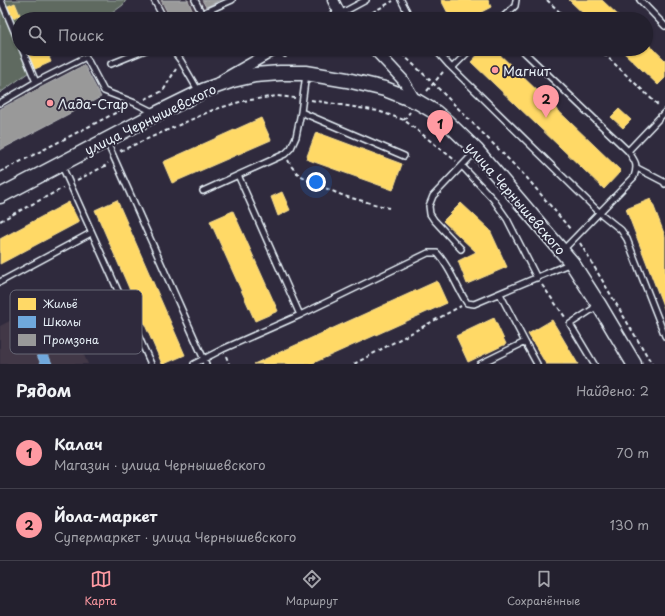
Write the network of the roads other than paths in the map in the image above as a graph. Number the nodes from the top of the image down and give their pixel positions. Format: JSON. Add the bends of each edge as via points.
{"nodes":[{"id":1,"x":1,"y":0,"type":"edge"},
{"id":2,"x":154,"y":0,"type":"edge"},
{"id":3,"x":195,"y":0,"type":"edge"},
{"id":4,"x":232,"y":0,"type":"edge"},
{"id":5,"x":333,"y":0,"type":"edge"},
{"id":6,"x":366,"y":0,"type":"edge"},
{"id":7,"x":401,"y":0,"type":"edge"},
{"id":8,"x":516,"y":0,"type":"edge"},
{"id":9,"x":640,"y":0,"type":"edge"},
{"id":10,"x":160,"y":12,"type":"edge"},
{"id":11,"x":201,"y":12,"type":"edge"},
{"id":12,"x":206,"y":12,"type":"edge"},
{"id":13,"x":340,"y":12,"type":"edge"},
{"id":14,"x":348,"y":12,"type":"edge"},
{"id":15,"x":407,"y":12,"type":"edge"},
{"id":16,"x":509,"y":12,"type":"edge"},
{"id":17,"x":652,"y":12,"type":"edge"},
{"id":18,"x":653,"y":14,"type":"edge"},
{"id":19,"x":12,"y":26,"type":"edge"},
{"id":20,"x":665,"y":26,"type":"edge"},
{"id":21,"x":25,"y":56,"type":"edge"},
{"id":22,"x":131,"y":56,"type":"edge"},
{"id":23,"x":177,"y":56,"type":"edge"},
{"id":24,"x":264,"y":56,"type":"edge"},
{"id":25,"x":381,"y":56,"type":"edge"},
{"id":26,"x":441,"y":56,"type":"edge"},
{"id":27,"x":463,"y":56,"type":"edge"},
{"id":28,"x":528,"y":56,"type":"edge"},
{"id":29,"x":111,"y":64,"type":"dead end"},
{"id":30,"x":451,"y":67,"type":"junction"},
{"id":31,"x":306,"y":73,"type":"junction"},
{"id":32,"x":36,"y":82,"type":"junction"},
{"id":33,"x":202,"y":91,"type":"junction"},
{"id":34,"x":417,"y":101,"type":"junction"},
{"id":35,"x":0,"y":103,"type":"edge"},
{"id":36,"x":301,"y":112,"type":"junction"},
{"id":37,"x":665,"y":112,"type":"edge"},
{"id":38,"x":156,"y":114,"type":"junction"},
{"id":39,"x":106,"y":140,"type":"junction"},
{"id":40,"x":476,"y":150,"type":"junction"},
{"id":41,"x":628,"y":151,"type":"junction"},
{"id":42,"x":404,"y":156,"type":"dead end"},
{"id":43,"x":60,"y":164,"type":"junction"},
{"id":44,"x":462,"y":166,"type":"junction"},
{"id":45,"x":637,"y":168,"type":"junction"},
{"id":46,"x":238,"y":175,"type":"junction"},
{"id":47,"x":665,"y":184,"type":"edge"},
{"id":48,"x":203,"y":191,"type":"dead end"},
{"id":49,"x":0,"y":196,"type":"edge"},
{"id":50,"x":600,"y":213,"type":"junction"},
{"id":51,"x":92,"y":233,"type":"junction"},
{"id":52,"x":461,"y":249,"type":"dead end"},
{"id":53,"x":562,"y":251,"type":"junction"},
{"id":54,"x":572,"y":263,"type":"junction"},
{"id":55,"x":537,"y":278,"type":"junction"},
{"id":56,"x":0,"y":282,"type":"edge"},
{"id":57,"x":118,"y":290,"type":"edge"},
{"id":58,"x":500,"y":294,"type":"junction"},
{"id":59,"x":599,"y":305,"type":"junction"},
{"id":60,"x":300,"y":315,"type":"junction"},
{"id":61,"x":665,"y":336,"type":"edge"},
{"id":62,"x":525,"y":342,"type":"junction"},
{"id":63,"x":142,"y":344,"type":"edge"},
{"id":64,"x":205,"y":362,"type":"edge"},
{"id":65,"x":151,"y":364,"type":"edge"},
{"id":66,"x":194,"y":364,"type":"edge"},
{"id":67,"x":480,"y":364,"type":"edge"},
{"id":68,"x":537,"y":364,"type":"edge"},
{"id":69,"x":594,"y":364,"type":"edge"},
{"id":70,"x":634,"y":364,"type":"edge"}],
"edges":[{"from":1,"to":19,"type":"lane"},
{"from":2,"to":10,"type":"lane"},
{"from":3,"to":11,"type":"lane"},
{"from":4,"to":12,"type":"lane"},
{"from":5,"to":13,"type":"street"},
{"from":6,"to":14,"type":"lane"},
{"from":7,"to":15,"type":"lane"},
{"from":8,"to":16,"type":"lane","via":[[515,6]]},
{"from":9,"to":17,"type":"lane"},
{"from":18,"to":20,"type":"lane"},
{"from":21,"to":32,"type":"lane"},
{"from":22,"to":29,"type":"lane"},
{"from":23,"to":33,"type":"lane"},
{"from":24,"to":33,"type":"street"},
{"from":25,"to":34,"type":"street","via":[[403,80]]},
{"from":26,"to":30,"type":"lane"},
{"from":27,"to":30,"type":"lane"},
{"from":28,"to":41,"type":"lane"},
{"from":30,"to":50,"type":"lane"},
{"from":31,"to":33,"type":"street","name":"улица Чернышевского","via":[[255,75]]},
{"from":31,"to":34,"type":"street","name":"улица Чернышевского","via":[[385,89]]},
{"from":31,"to":36,"type":"lane"},
{"from":32,"to":35,"type":"lane"},
{"from":32,"to":38,"type":"lane","via":[[86,56],[104,91]]},
{"from":33,"to":38,"type":"street","name":"улица Чернышевского"},
{"from":34,"to":40,"type":"street","name":"улица Чернышевского","via":[[435,112]]},
{"from":36,"to":42,"type":"lane"},
{"from":36,"to":46,"type":"lane","via":[[292,148],[285,154]]},
{"from":37,"to":41,"type":"lane"},
{"from":38,"to":39,"type":"street","name":"улица Чернышевского"},
{"from":39,"to":43,"type":"street","name":"улица Чернышевского"},
{"from":39,"to":64,"type":"lane"},
{"from":40,"to":44,"type":"lane"},
{"from":40,"to":53,"type":"street","name":"улица Чернышевского"},
{"from":41,"to":45,"type":"lane","via":[[636,161]]},
{"from":43,"to":49,"type":"street","name":"улица Чернышевского"},
{"from":43,"to":51,"type":"lane"},
{"from":44,"to":52,"type":"lane","via":[[433,196],[429,206],[434,220]]},
{"from":44,"to":55,"type":"lane","via":[[493,199],[507,219]]},
{"from":45,"to":47,"type":"lane"},
{"from":45,"to":50,"type":"lane","via":[[634,178]]},
{"from":46,"to":48,"type":"lane"},
{"from":46,"to":60,"type":"lane"},
{"from":50,"to":53,"type":"lane"},
{"from":50,"to":61,"type":"lane","via":[[621,230],[627,239]]},
{"from":51,"to":56,"type":"lane"},
{"from":51,"to":57,"type":"lane"},
{"from":53,"to":54,"type":"street","name":"улица Чернышевского"},
{"from":54,"to":55,"type":"lane"},
{"from":54,"to":59,"type":"street","name":"улица Чернышевского"},
{"from":55,"to":58,"type":"lane"},
{"from":58,"to":60,"type":"lane","via":[[474,304],[467,303],[442,259],[437,254],[428,253]]},
{"from":58,"to":62,"type":"lane"},
{"from":59,"to":69,"type":"lane","via":[[570,324]]},
{"from":59,"to":70,"type":"street","name":"улица Чернышевского"},
{"from":60,"to":64,"type":"lane","via":[[223,349]]},
{"from":62,"to":67,"type":"lane"},
{"from":62,"to":68,"type":"lane"},
{"from":63,"to":65,"type":"lane"},
{"from":64,"to":66,"type":"lane"}]}
